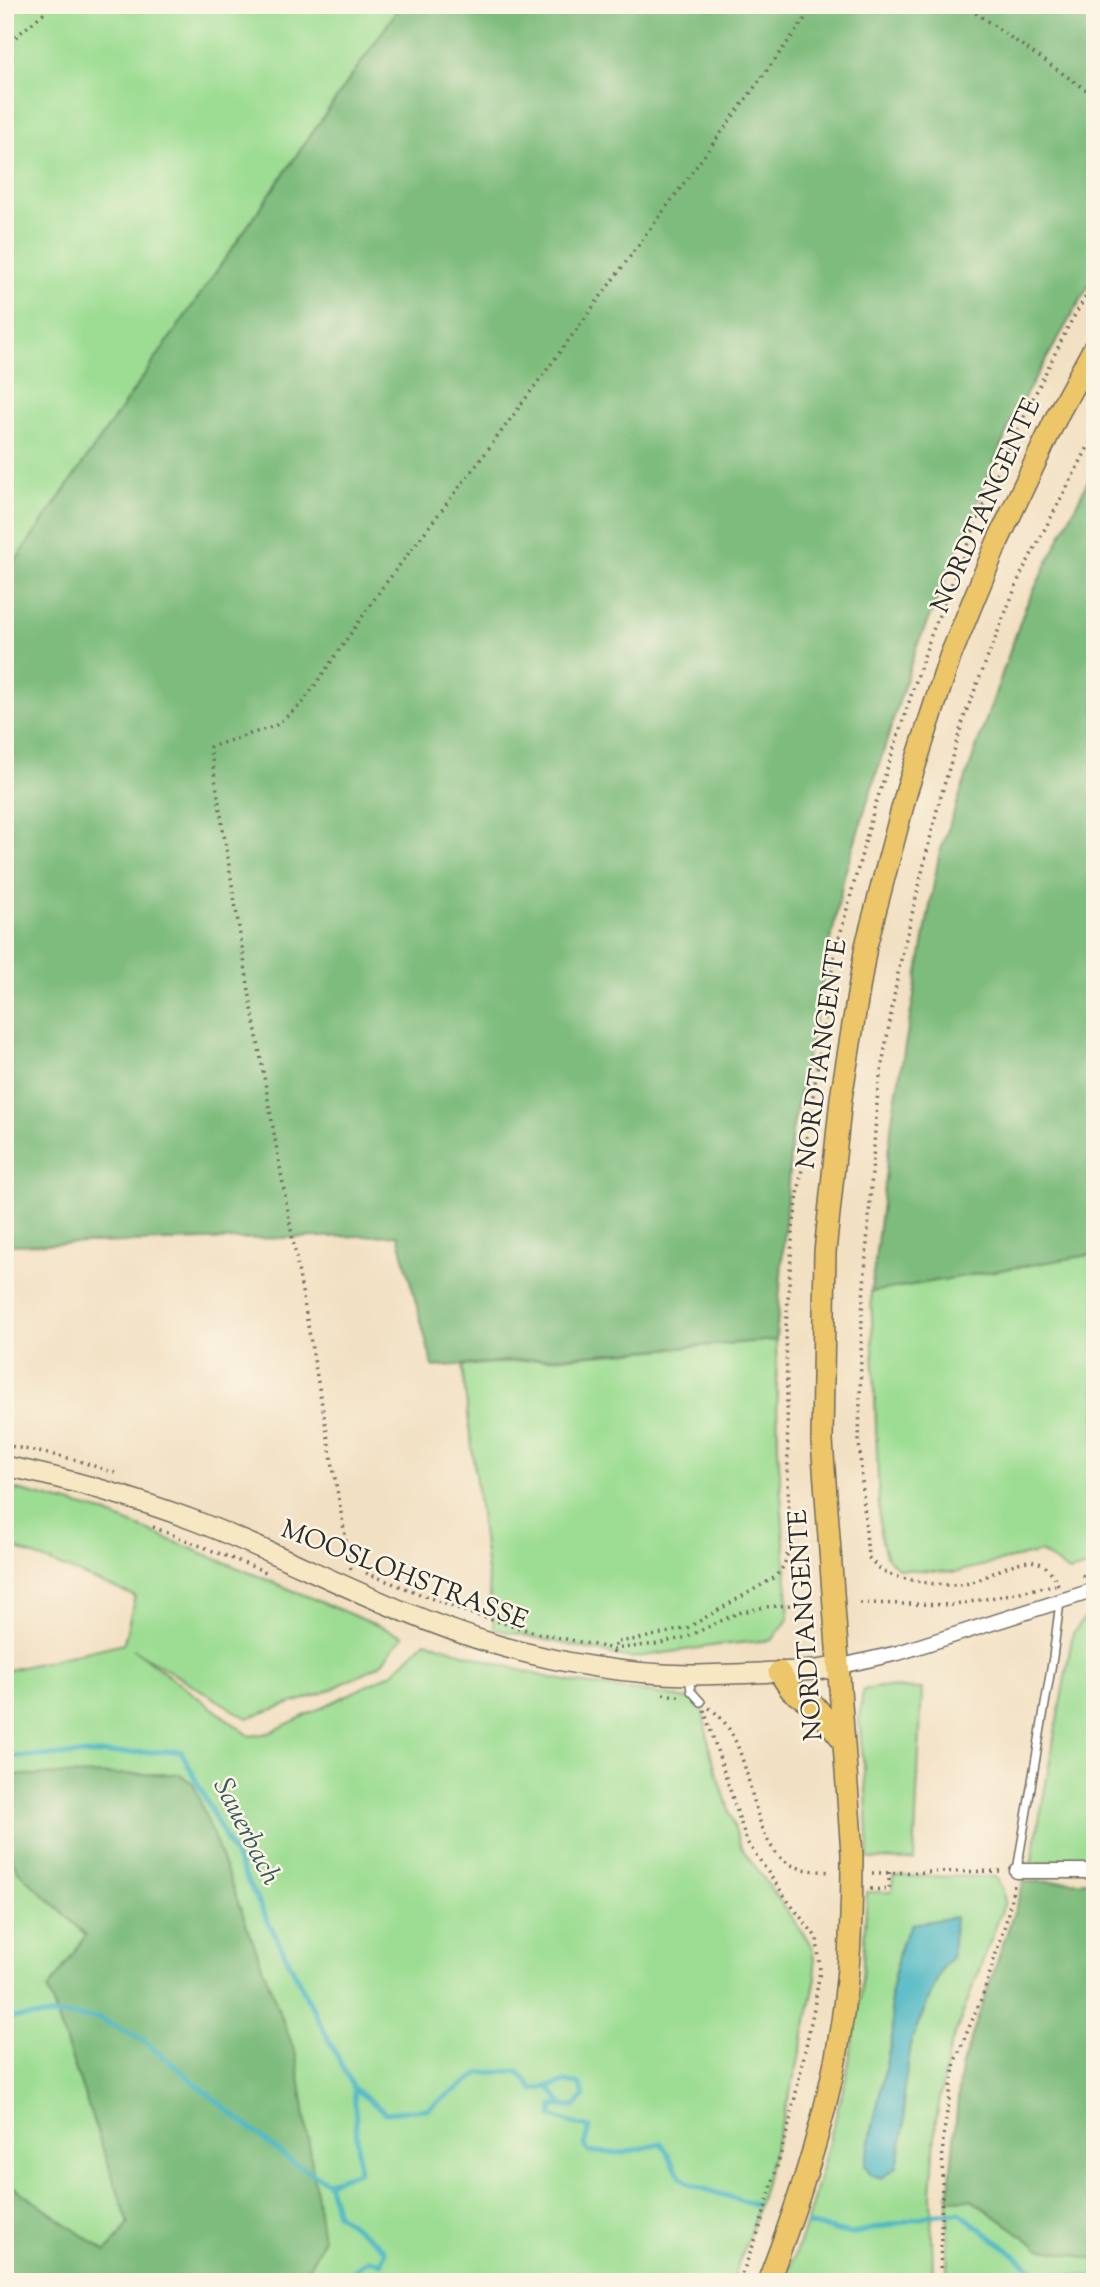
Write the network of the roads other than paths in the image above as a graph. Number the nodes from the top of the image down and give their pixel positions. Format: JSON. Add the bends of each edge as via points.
{"nodes":[{"id":1,"x":1095,"y":346,"type":"edge"},
{"id":2,"x":5,"y":1466,"type":"edge"},
{"id":3,"x":1095,"y":1590,"type":"edge"},
{"id":4,"x":1060,"y":1601,"type":"junction"},
{"id":5,"x":837,"y":1667,"type":"junction"},
{"id":6,"x":779,"y":1672,"type":"junction"},
{"id":7,"x":689,"y":1675,"type":"junction"},
{"id":8,"x":701,"y":1702,"type":"road end"},
{"id":9,"x":842,"y":1739,"type":"junction"},
{"id":10,"x":1017,"y":1871,"type":"joint"},
{"id":11,"x":1095,"y":1871,"type":"edge"},
{"id":12,"x":768,"y":2282,"type":"edge"}],
"edges":[{"from":1,"to":5,"type":"main road","name":"NORDTANGENTE","via":[[997,542],[950,657],[906,790],[866,946],[841,1098],[825,1252],[822,1441]]},
{"from":2,"to":7,"type":"street","name":"MOOSLOHSTRASSE","via":[[61,1478],[193,1520],[349,1577],[424,1618],[496,1644],[556,1660]]},
{"from":3,"to":4,"type":"street"},
{"from":4,"to":5,"type":"street","via":[[898,1653]]},
{"from":4,"to":10,"type":"lane"},
{"from":5,"to":6,"type":"street","name":"MOOSLOHSTRASSE"},
{"from":5,"to":9,"type":"main road","name":"NORDTANGENTE"},
{"from":6,"to":7,"type":"street","name":"MOOSLOHSTRASSE"},
{"from":6,"to":9,"type":"main road","via":[[791,1690],[816,1707]]},
{"from":7,"to":8,"type":"lane","via":[[691,1691]]},
{"from":9,"to":12,"type":"main road","name":"NORDTANGENTE","via":[[852,1889],[845,1998],[830,2087]]},
{"from":10,"to":11,"type":"street"}]}
